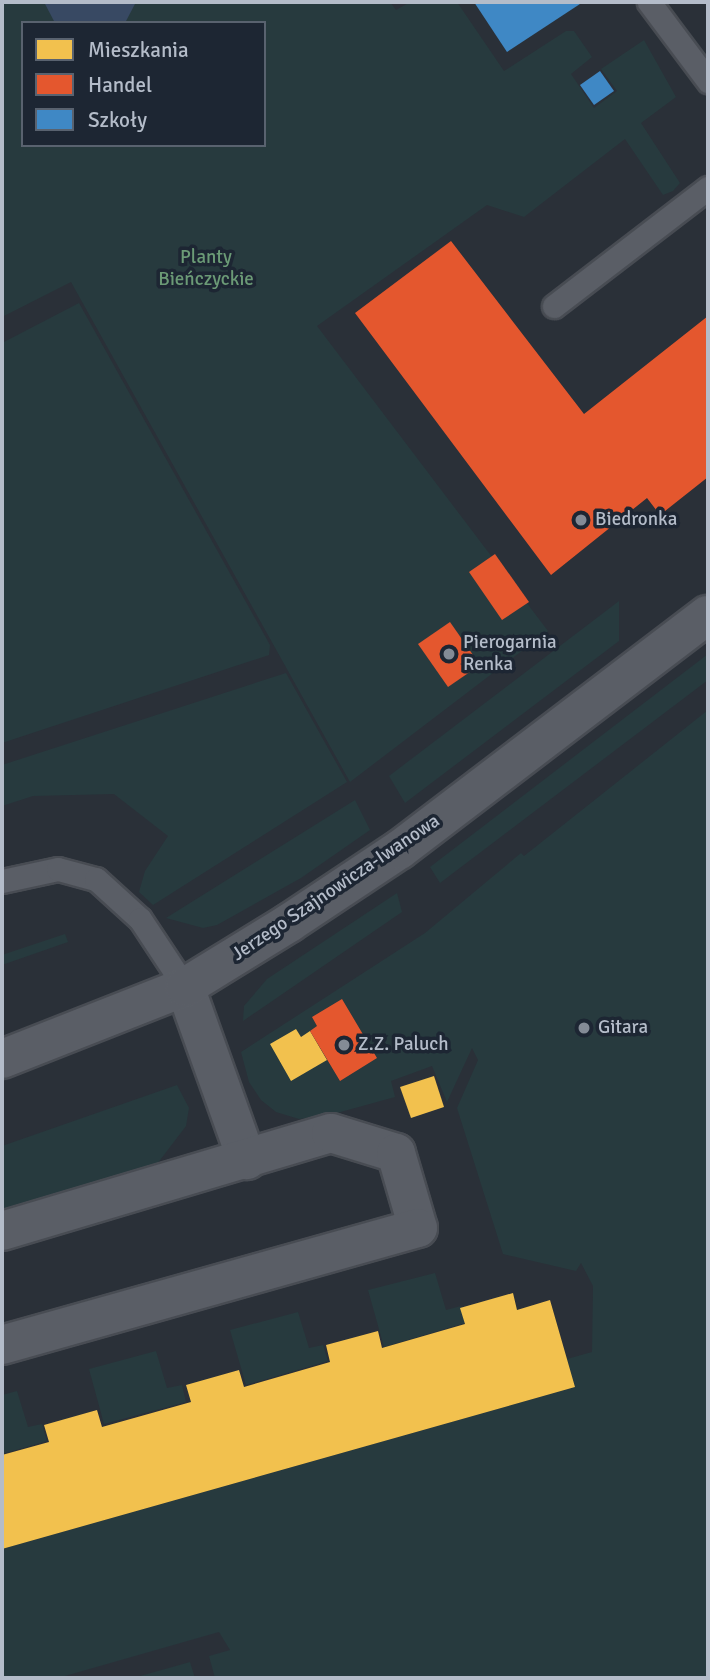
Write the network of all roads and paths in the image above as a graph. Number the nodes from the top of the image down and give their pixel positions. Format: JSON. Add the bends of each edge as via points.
{"nodes":[{"id":1,"x":649,"y":2,"type":"edge"},
{"id":2,"x":708,"y":81,"type":"edge"},
{"id":3,"x":708,"y":188,"type":"edge"},
{"id":4,"x":554,"y":306,"type":"dead end"},
{"id":5,"x":708,"y":615,"type":"edge"},
{"id":6,"x":2,"y":881,"type":"edge"},
{"id":7,"x":185,"y":987,"type":"junction"},
{"id":8,"x":2,"y":1059,"type":"edge"},
{"id":9,"x":247,"y":1160,"type":"junction"},
{"id":10,"x":2,"y":1231,"type":"edge"},
{"id":11,"x":2,"y":1345,"type":"edge"}],
"edges":[{"from":1,"to":2,"type":"lane"},
{"from":3,"to":4,"type":"lane"},
{"from":5,"to":7,"type":"street","name":"Jerzego Szajnowicza-Iwanowa","via":[[399,850]]},
{"from":6,"to":7,"type":"lane","via":[[58,869],[96,879],[140,919]]},
{"from":7,"to":8,"type":"street","name":"Jerzego Szajnowicza-Iwanowa"},
{"from":7,"to":9,"type":"street"},
{"from":9,"to":10,"type":"street"},
{"from":9,"to":11,"type":"street","via":[[331,1133],[396,1153],[418,1228]]}]}
